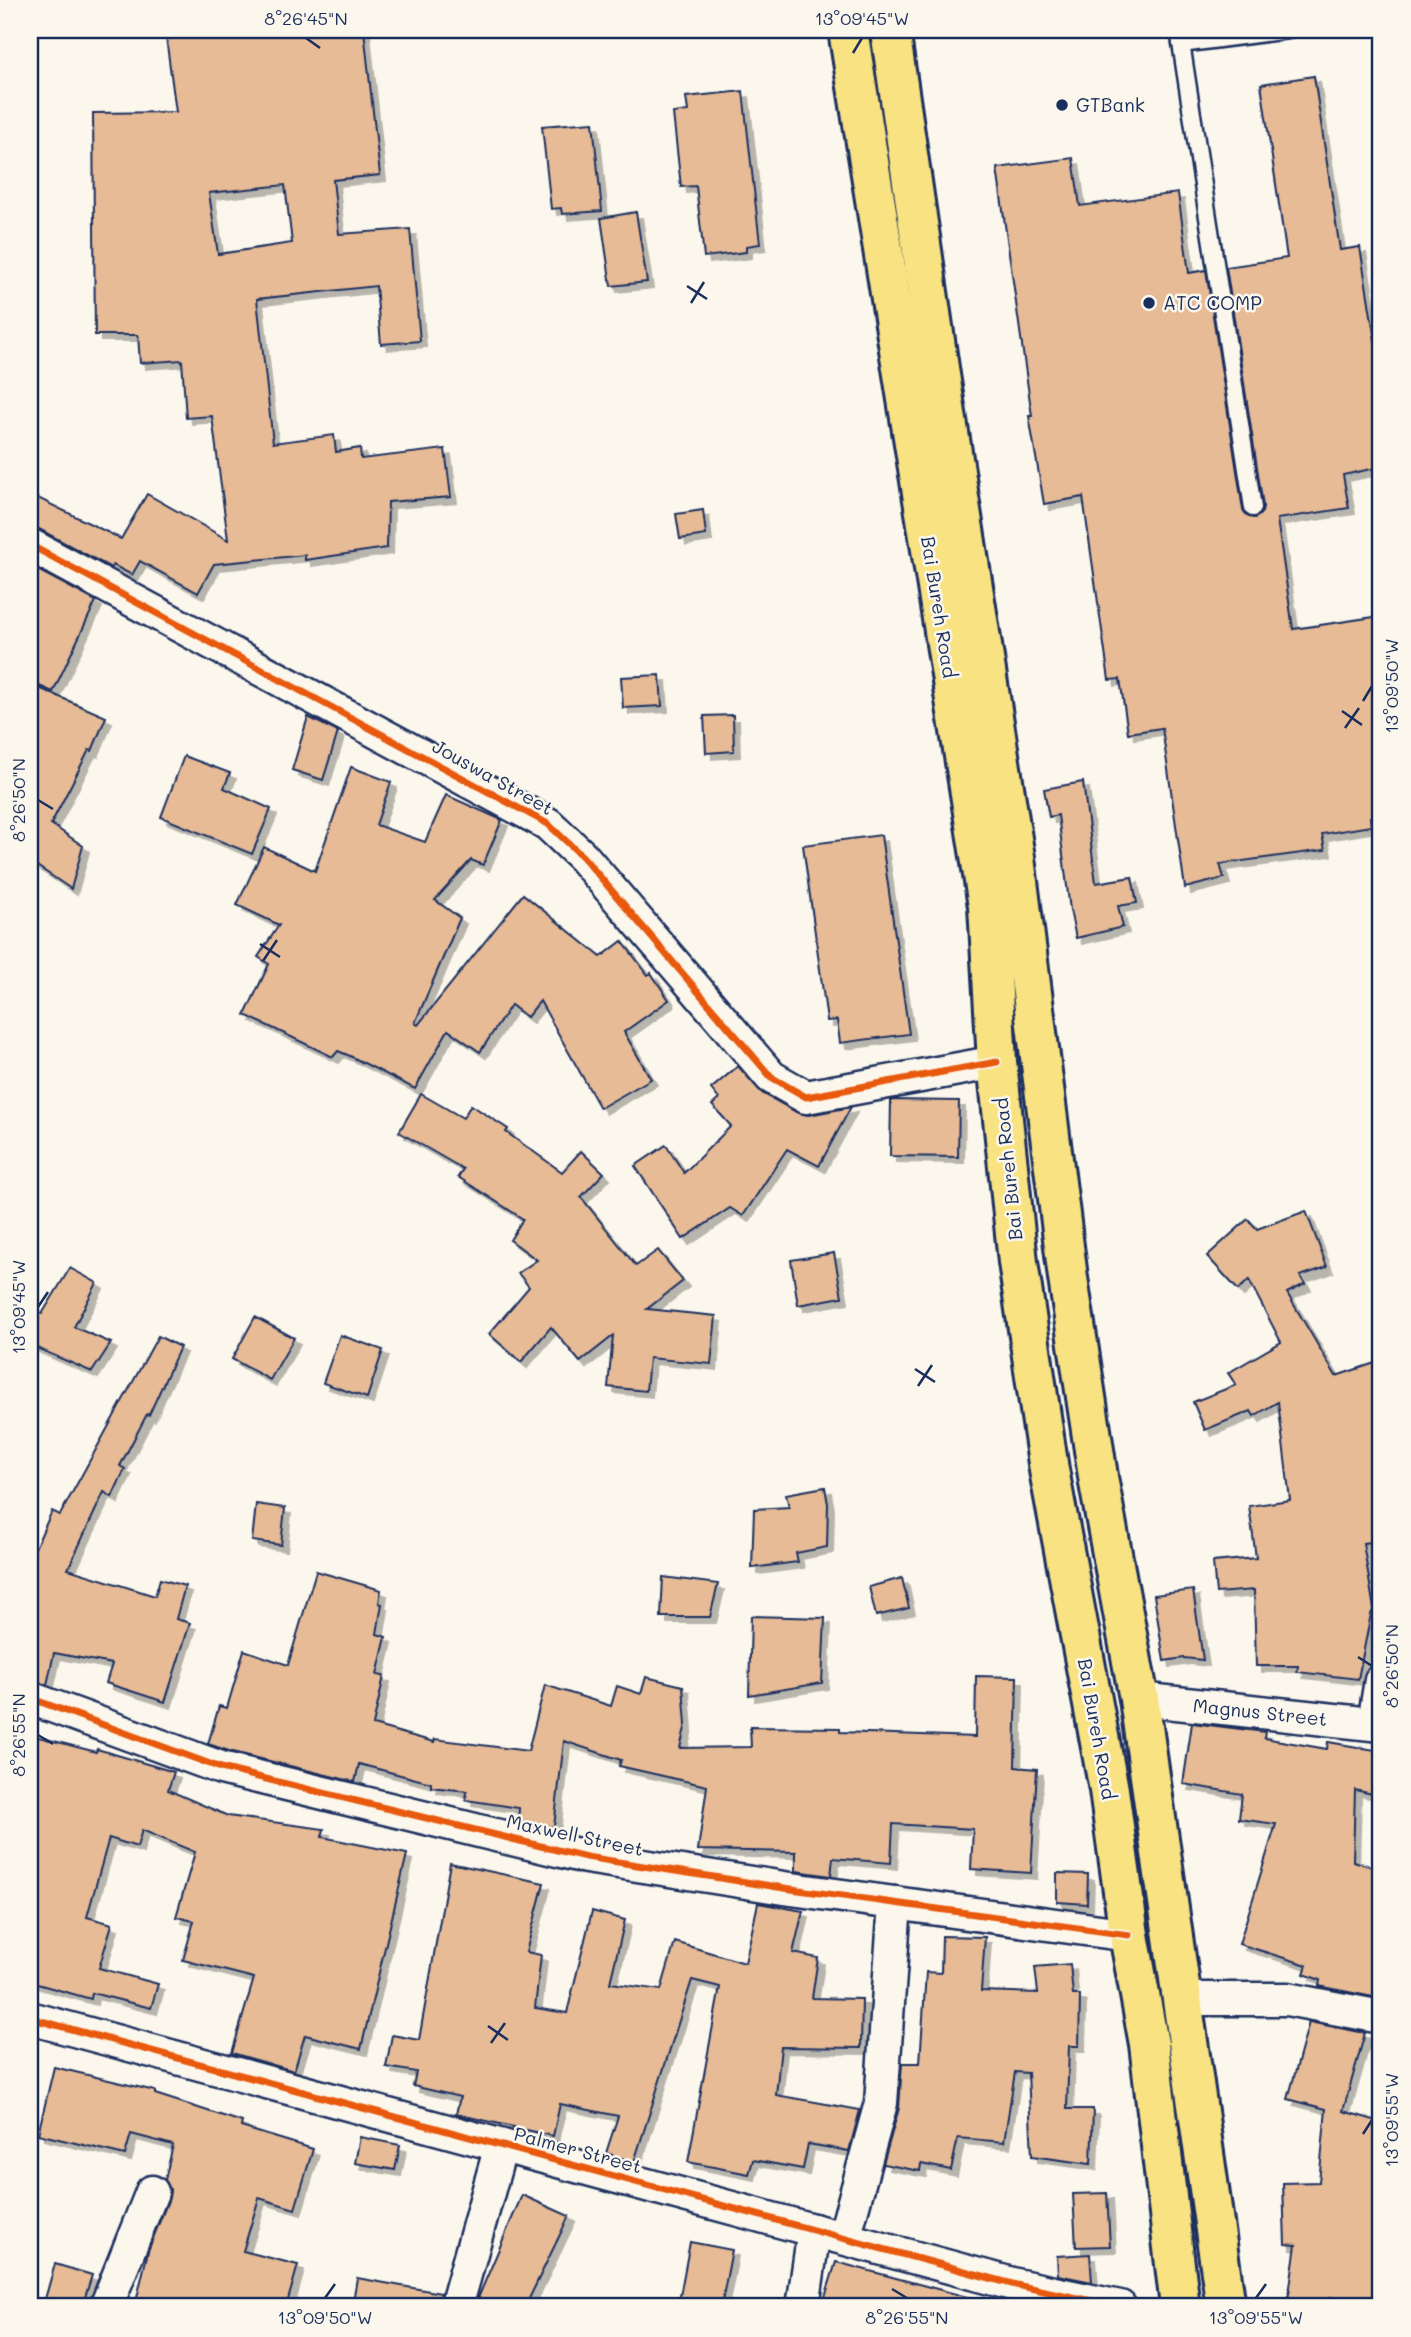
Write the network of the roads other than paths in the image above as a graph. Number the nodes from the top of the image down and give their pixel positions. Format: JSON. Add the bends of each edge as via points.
{"nodes":[{"id":1,"x":848,"y":30,"type":"edge"},
{"id":2,"x":890,"y":30,"type":"edge"},
{"id":3,"x":1288,"y":30,"type":"edge"},
{"id":4,"x":1180,"y":37,"type":"edge"},
{"id":5,"x":1253,"y":508,"type":"dead end"},
{"id":6,"x":30,"y":545,"type":"edge"},
{"id":7,"x":997,"y":1062,"type":"junction"},
{"id":8,"x":1381,"y":1680,"type":"edge"},
{"id":9,"x":30,"y":1698,"type":"edge"},
{"id":10,"x":1139,"y":1699,"type":"junction"},
{"id":11,"x":1378,"y":1724,"type":"edge"},
{"id":12,"x":895,"y":1903,"type":"junction"},
{"id":13,"x":1129,"y":1935,"type":"junction"},
{"id":14,"x":1184,"y":1998,"type":"junction"},
{"id":15,"x":1381,"y":2017,"type":"edge"},
{"id":16,"x":30,"y":2018,"type":"edge"},
{"id":17,"x":501,"y":2146,"type":"junction"},
{"id":18,"x":152,"y":2192,"type":"dead end"},
{"id":19,"x":814,"y":2230,"type":"junction"},
{"id":20,"x":844,"y":2238,"type":"junction"},
{"id":21,"x":106,"y":2307,"type":"edge"},
{"id":22,"x":456,"y":2307,"type":"edge"},
{"id":23,"x":803,"y":2307,"type":"edge"},
{"id":24,"x":1120,"y":2307,"type":"edge"},
{"id":25,"x":1180,"y":2307,"type":"edge"},
{"id":26,"x":1226,"y":2307,"type":"edge"}],
"edges":[{"from":1,"to":7,"type":"highway","name":"Bai Bureh Road","via":[[988,906]]},
{"from":2,"to":10,"type":"highway","name":"Bai Bureh Road","via":[[1015,858],[1068,1278],[1099,1483]]},
{"from":3,"to":4,"type":"lane"},
{"from":4,"to":5,"type":"lane"},
{"from":6,"to":7,"type":"street","name":"Jouswa Street","via":[[548,824],[583,856],[771,1077],[806,1097]]},
{"from":7,"to":13,"type":"highway","name":"Bai Bureh Road","via":[[1018,1262],[1049,1470],[1109,1790]]},
{"from":8,"to":11,"type":"street"},
{"from":9,"to":12,"type":"street","name":"Maxwell Street","via":[[221,1768],[586,1857]]},
{"from":10,"to":11,"type":"street","name":"Magnus Street"},
{"from":10,"to":14,"type":"highway","name":"Bai Bureh Road"},
{"from":12,"to":13,"type":"street","name":"Maxwell Street"},
{"from":12,"to":20,"type":"street","via":[[881,2103]]},
{"from":13,"to":25,"type":"highway","name":"Bai Bureh Road","via":[[1149,2044]]},
{"from":14,"to":15,"type":"street","via":[[1287,1999]]},
{"from":14,"to":26,"type":"highway","name":"Bai Bureh Road"},
{"from":16,"to":17,"type":"street","name":"Palmer Street"},
{"from":17,"to":19,"type":"street","name":"Palmer Street"},
{"from":17,"to":22,"type":"street"},
{"from":18,"to":21,"type":"street"},
{"from":19,"to":20,"type":"street","name":"Palmer Street"},
{"from":19,"to":23,"type":"street"},
{"from":20,"to":24,"type":"street","name":"Palmer Street","via":[[1016,2286]]}]}
